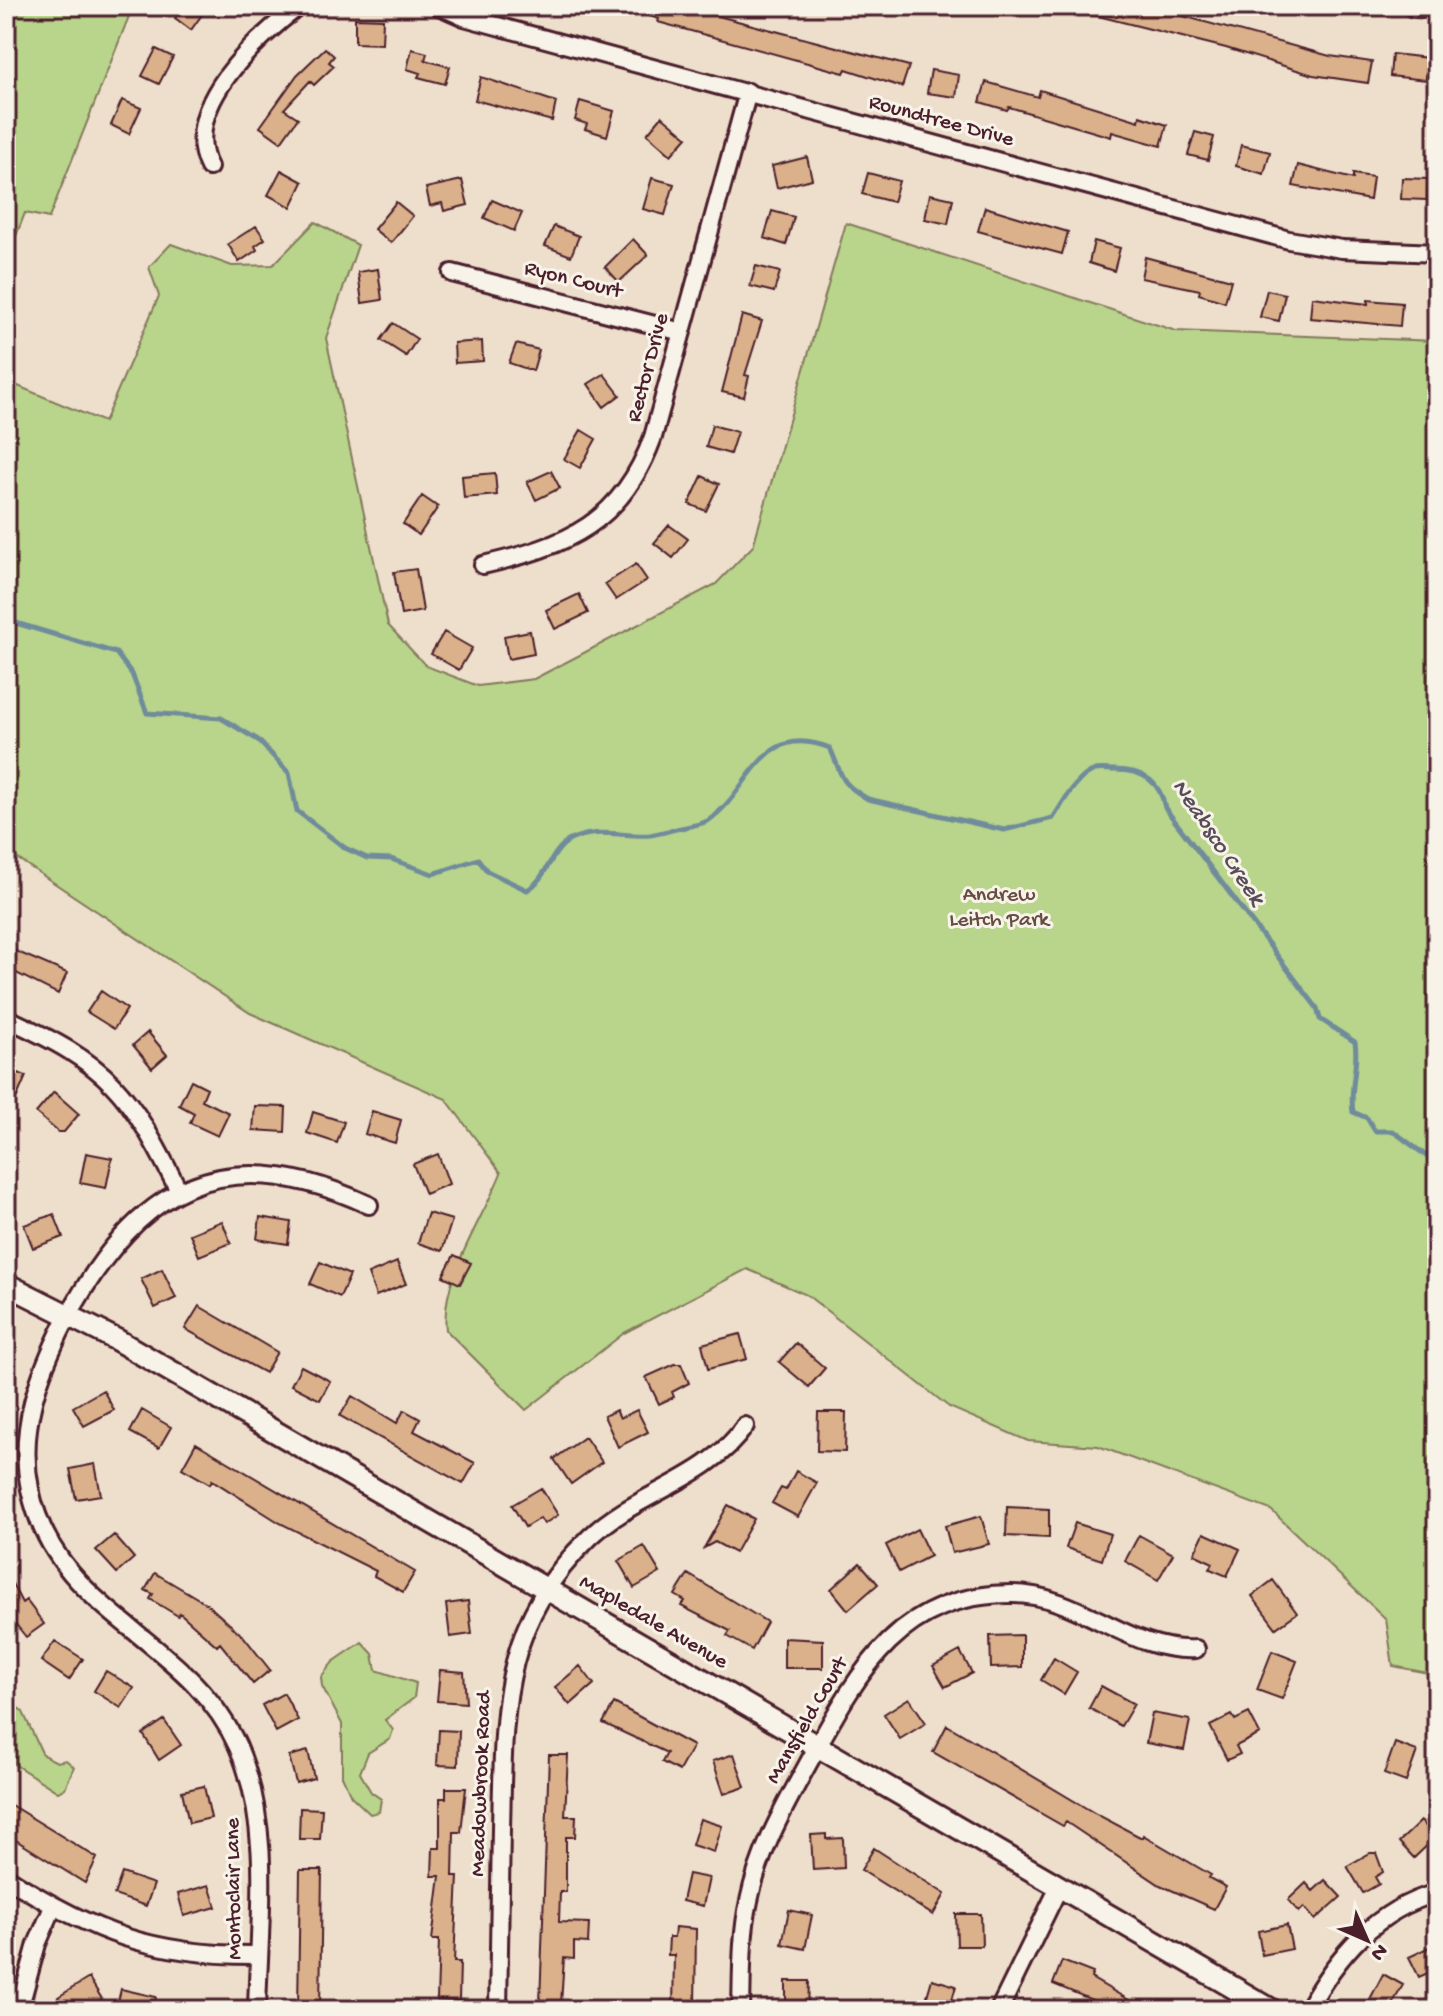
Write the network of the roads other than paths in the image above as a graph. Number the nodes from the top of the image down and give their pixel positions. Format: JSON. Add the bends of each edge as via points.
{"nodes":[{"id":1,"x":299,"y":6,"type":"edge"},
{"id":2,"x":439,"y":6,"type":"edge"},
{"id":3,"x":1414,"y":6,"type":"edge"},
{"id":4,"x":1437,"y":7,"type":"edge"},
{"id":5,"x":748,"y":92,"type":"junction"},
{"id":6,"x":209,"y":167,"type":"dead end"},
{"id":7,"x":1437,"y":253,"type":"edge"},
{"id":8,"x":452,"y":273,"type":"dead end"},
{"id":9,"x":682,"y":332,"type":"junction"},
{"id":10,"x":483,"y":565,"type":"dead end"},
{"id":11,"x":6,"y":1018,"type":"edge"},
{"id":12,"x":179,"y":1191,"type":"junction"},
{"id":13,"x":369,"y":1205,"type":"dead end"},
{"id":14,"x":6,"y":1284,"type":"edge"},
{"id":15,"x":69,"y":1314,"type":"junction"},
{"id":16,"x":745,"y":1426,"type":"dead end"},
{"id":17,"x":548,"y":1590,"type":"junction"},
{"id":18,"x":1196,"y":1649,"type":"dead end"},
{"id":19,"x":817,"y":1747,"type":"junction"},
{"id":20,"x":6,"y":1877,"type":"edge"},
{"id":21,"x":1059,"y":1887,"type":"junction"},
{"id":22,"x":1437,"y":1893,"type":"edge"},
{"id":23,"x":53,"y":1907,"type":"junction"},
{"id":24,"x":259,"y":1955,"type":"junction"},
{"id":25,"x":19,"y":2010,"type":"edge"},
{"id":26,"x":257,"y":2010,"type":"edge"},
{"id":27,"x":498,"y":2010,"type":"edge"},
{"id":28,"x":741,"y":2010,"type":"edge"},
{"id":29,"x":999,"y":2010,"type":"edge"},
{"id":30,"x":1272,"y":2010,"type":"edge"},
{"id":31,"x":1307,"y":2010,"type":"edge"}],
"edges":[{"from":1,"to":6,"type":"street","via":[[254,43],[219,90],[201,135]]},
{"from":2,"to":5,"type":"street","name":"Roundtree Drive"},
{"from":3,"to":4,"type":"street"},
{"from":5,"to":7,"type":"street","name":"Roundtree Drive","via":[[1289,240],[1342,249]]},
{"from":5,"to":9,"type":"street","name":"Rector Drive"},
{"from":8,"to":9,"type":"street","name":"Ryon Court"},
{"from":9,"to":10,"type":"street","name":"Rector Drive","via":[[648,452],[623,494],[591,526],[568,540]]},
{"from":11,"to":12,"type":"street","via":[[67,1047],[114,1084],[137,1111]]},
{"from":12,"to":13,"type":"street","name":"Montoclair Lane","via":[[219,1177],[277,1176],[329,1188]]},
{"from":12,"to":15,"type":"street","name":"Montoclair Lane","via":[[155,1204],[117,1239]]},
{"from":14,"to":15,"type":"street","name":"Mapledale Avenue"},
{"from":15,"to":17,"type":"street","name":"Mapledale Avenue"},
{"from":15,"to":24,"type":"street","name":"Montoclair Lane","via":[[40,1375],[28,1423],[26,1459],[36,1512],[66,1568],[87,1593],[181,1667],[237,1746],[259,1827]]},
{"from":16,"to":17,"type":"street","name":"Meadowbrook Road","via":[[715,1461],[601,1526]]},
{"from":17,"to":19,"type":"street","name":"Mapledale Avenue"},
{"from":17,"to":27,"type":"street","name":"Meadowbrook Road","via":[[519,1645],[506,1694]]},
{"from":18,"to":19,"type":"street","name":"Mansfield Court","via":[[1148,1644],[1047,1597],[1000,1595],[957,1603],[905,1628],[879,1650],[854,1681]]},
{"from":19,"to":21,"type":"street","name":"Mapledale Avenue"},
{"from":19,"to":28,"type":"street","name":"Mansfield Court","via":[[776,1823],[755,1879],[745,1920]]},
{"from":20,"to":23,"type":"street"},
{"from":21,"to":29,"type":"street"},
{"from":21,"to":30,"type":"street","name":"Mapledale Avenue"},
{"from":22,"to":31,"type":"street","via":[[1395,1911],[1353,1942]]},
{"from":23,"to":24,"type":"street","via":[[97,1929],[177,1952]]},
{"from":23,"to":25,"type":"street"},
{"from":24,"to":26,"type":"street","name":"Montoclair Lane"}]}
